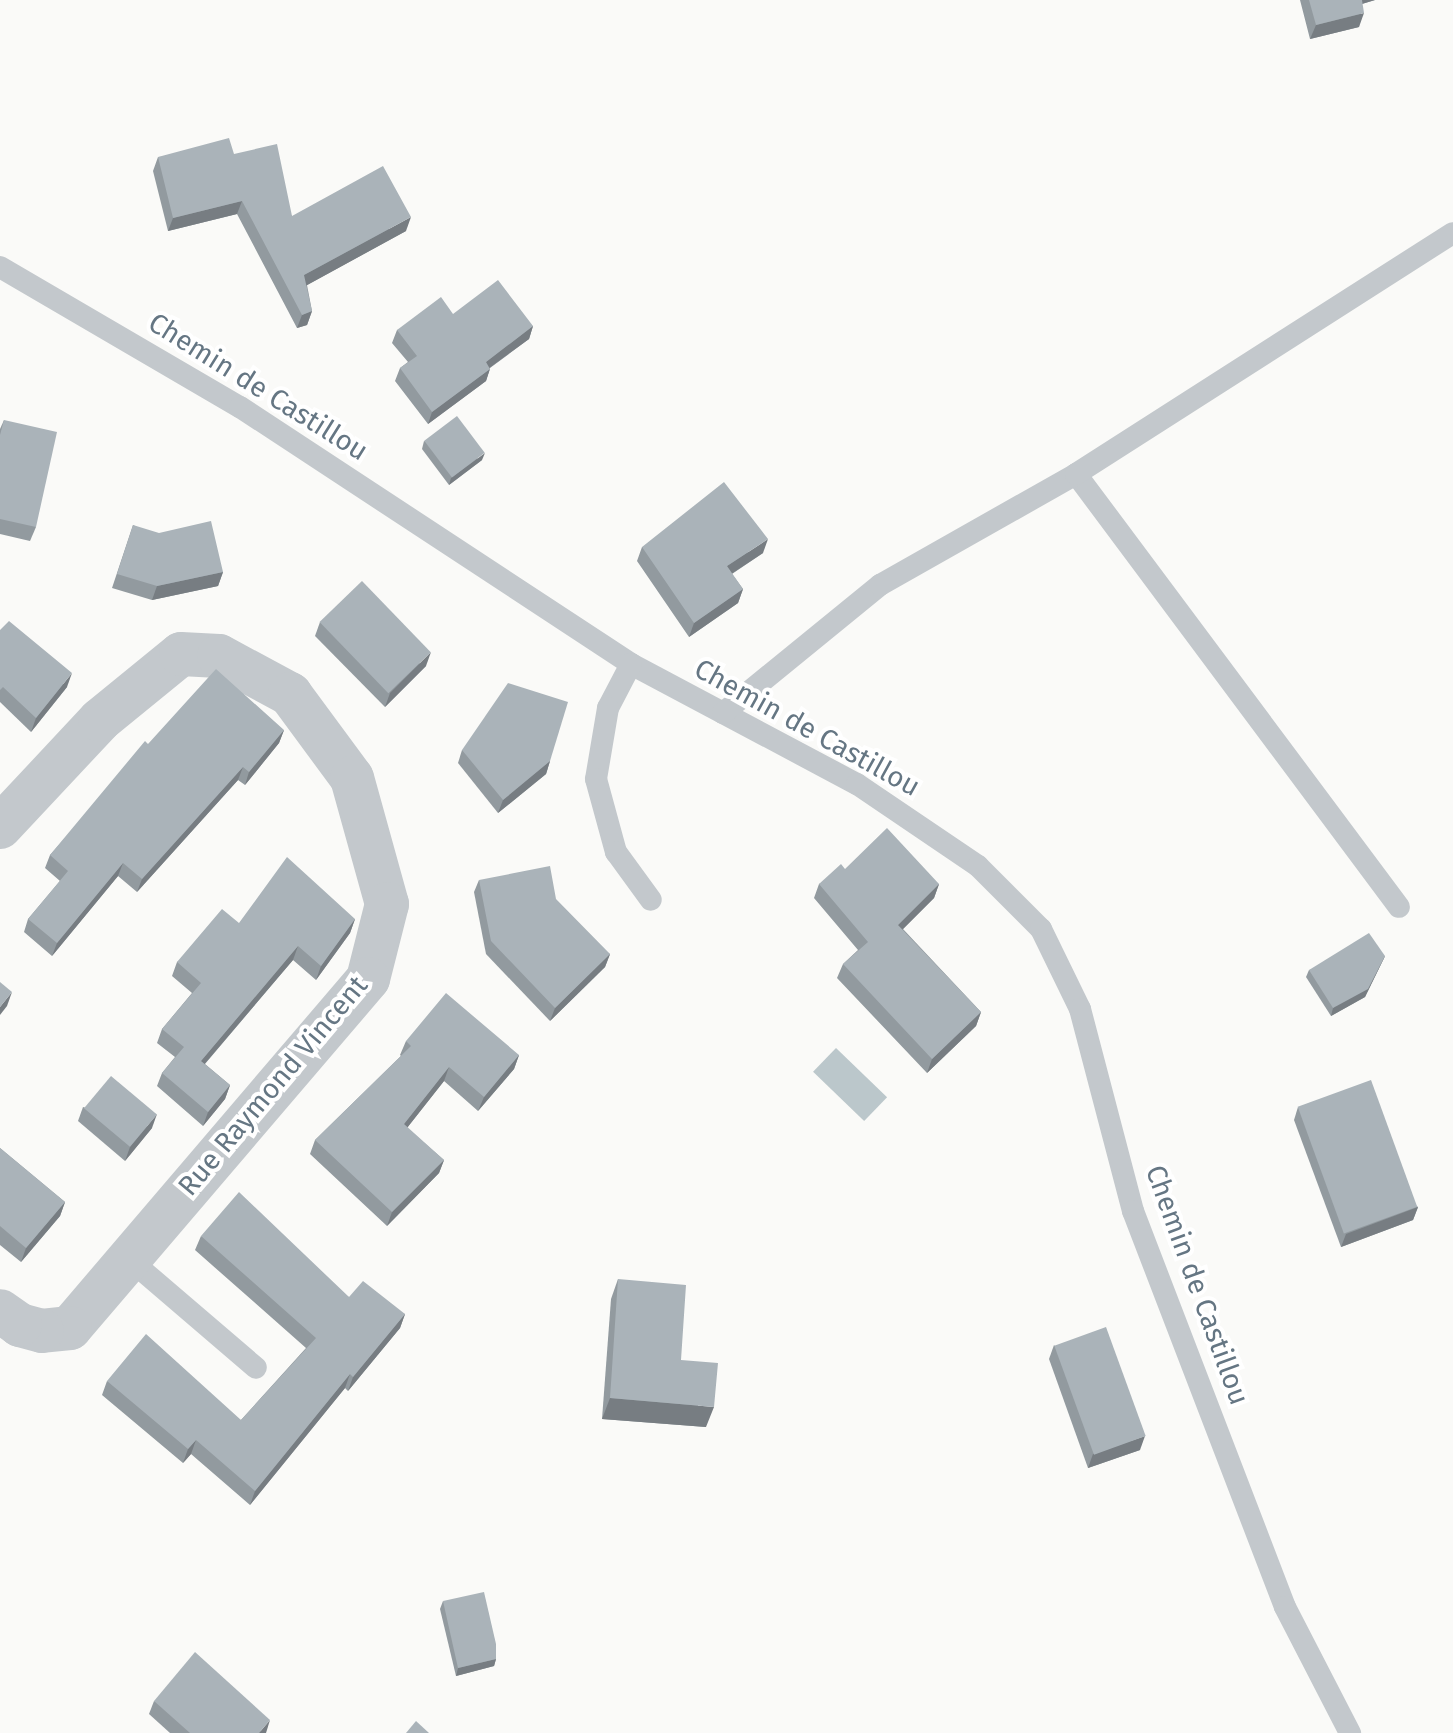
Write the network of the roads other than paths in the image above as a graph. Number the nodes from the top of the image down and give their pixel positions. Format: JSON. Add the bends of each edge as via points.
{"nodes":[{"id":1,"x":1453,"y":233,"type":"edge"},
{"id":2,"x":0,"y":267,"type":"edge"},
{"id":3,"x":1076,"y":474,"type":"junction"},
{"id":4,"x":631,"y":664,"type":"junction"},
{"id":5,"x":723,"y":713,"type":"junction"},
{"id":6,"x":0,"y":827,"type":"edge"},
{"id":7,"x":651,"y":900,"type":"dead end"},
{"id":8,"x":1399,"y":907,"type":"dead end"},
{"id":9,"x":129,"y":1259,"type":"junction"},
{"id":10,"x":0,"y":1311,"type":"edge"},
{"id":11,"x":256,"y":1368,"type":"dead end"},
{"id":12,"x":1350,"y":1733,"type":"edge"}],
"edges":[{"from":1,"to":3,"type":"lane"},
{"from":2,"to":4,"type":"lane","name":"Chemin de Castillou","via":[[240,407]]},
{"from":3,"to":5,"type":"lane","via":[[880,585]]},
{"from":3,"to":8,"type":"lane"},
{"from":4,"to":5,"type":"lane","name":"Chemin de Castillou"},
{"from":4,"to":7,"type":"lane","via":[[608,708],[596,779],[616,852]]},
{"from":5,"to":12,"type":"lane","name":"Chemin de Castillou","via":[[857,784],[978,866],[1041,929],[1080,1009],[1133,1211],[1285,1607]]},
{"from":6,"to":9,"type":"street","name":"Rue Raymond Vincent","via":[[100,720],[181,654],[219,656],[290,694],[352,778],[387,904],[368,979]]},
{"from":9,"to":10,"type":"street","name":"Rue Raymond Vincent","via":[[70,1328],[42,1331],[20,1325]]},
{"from":9,"to":11,"type":"lane"}]}
